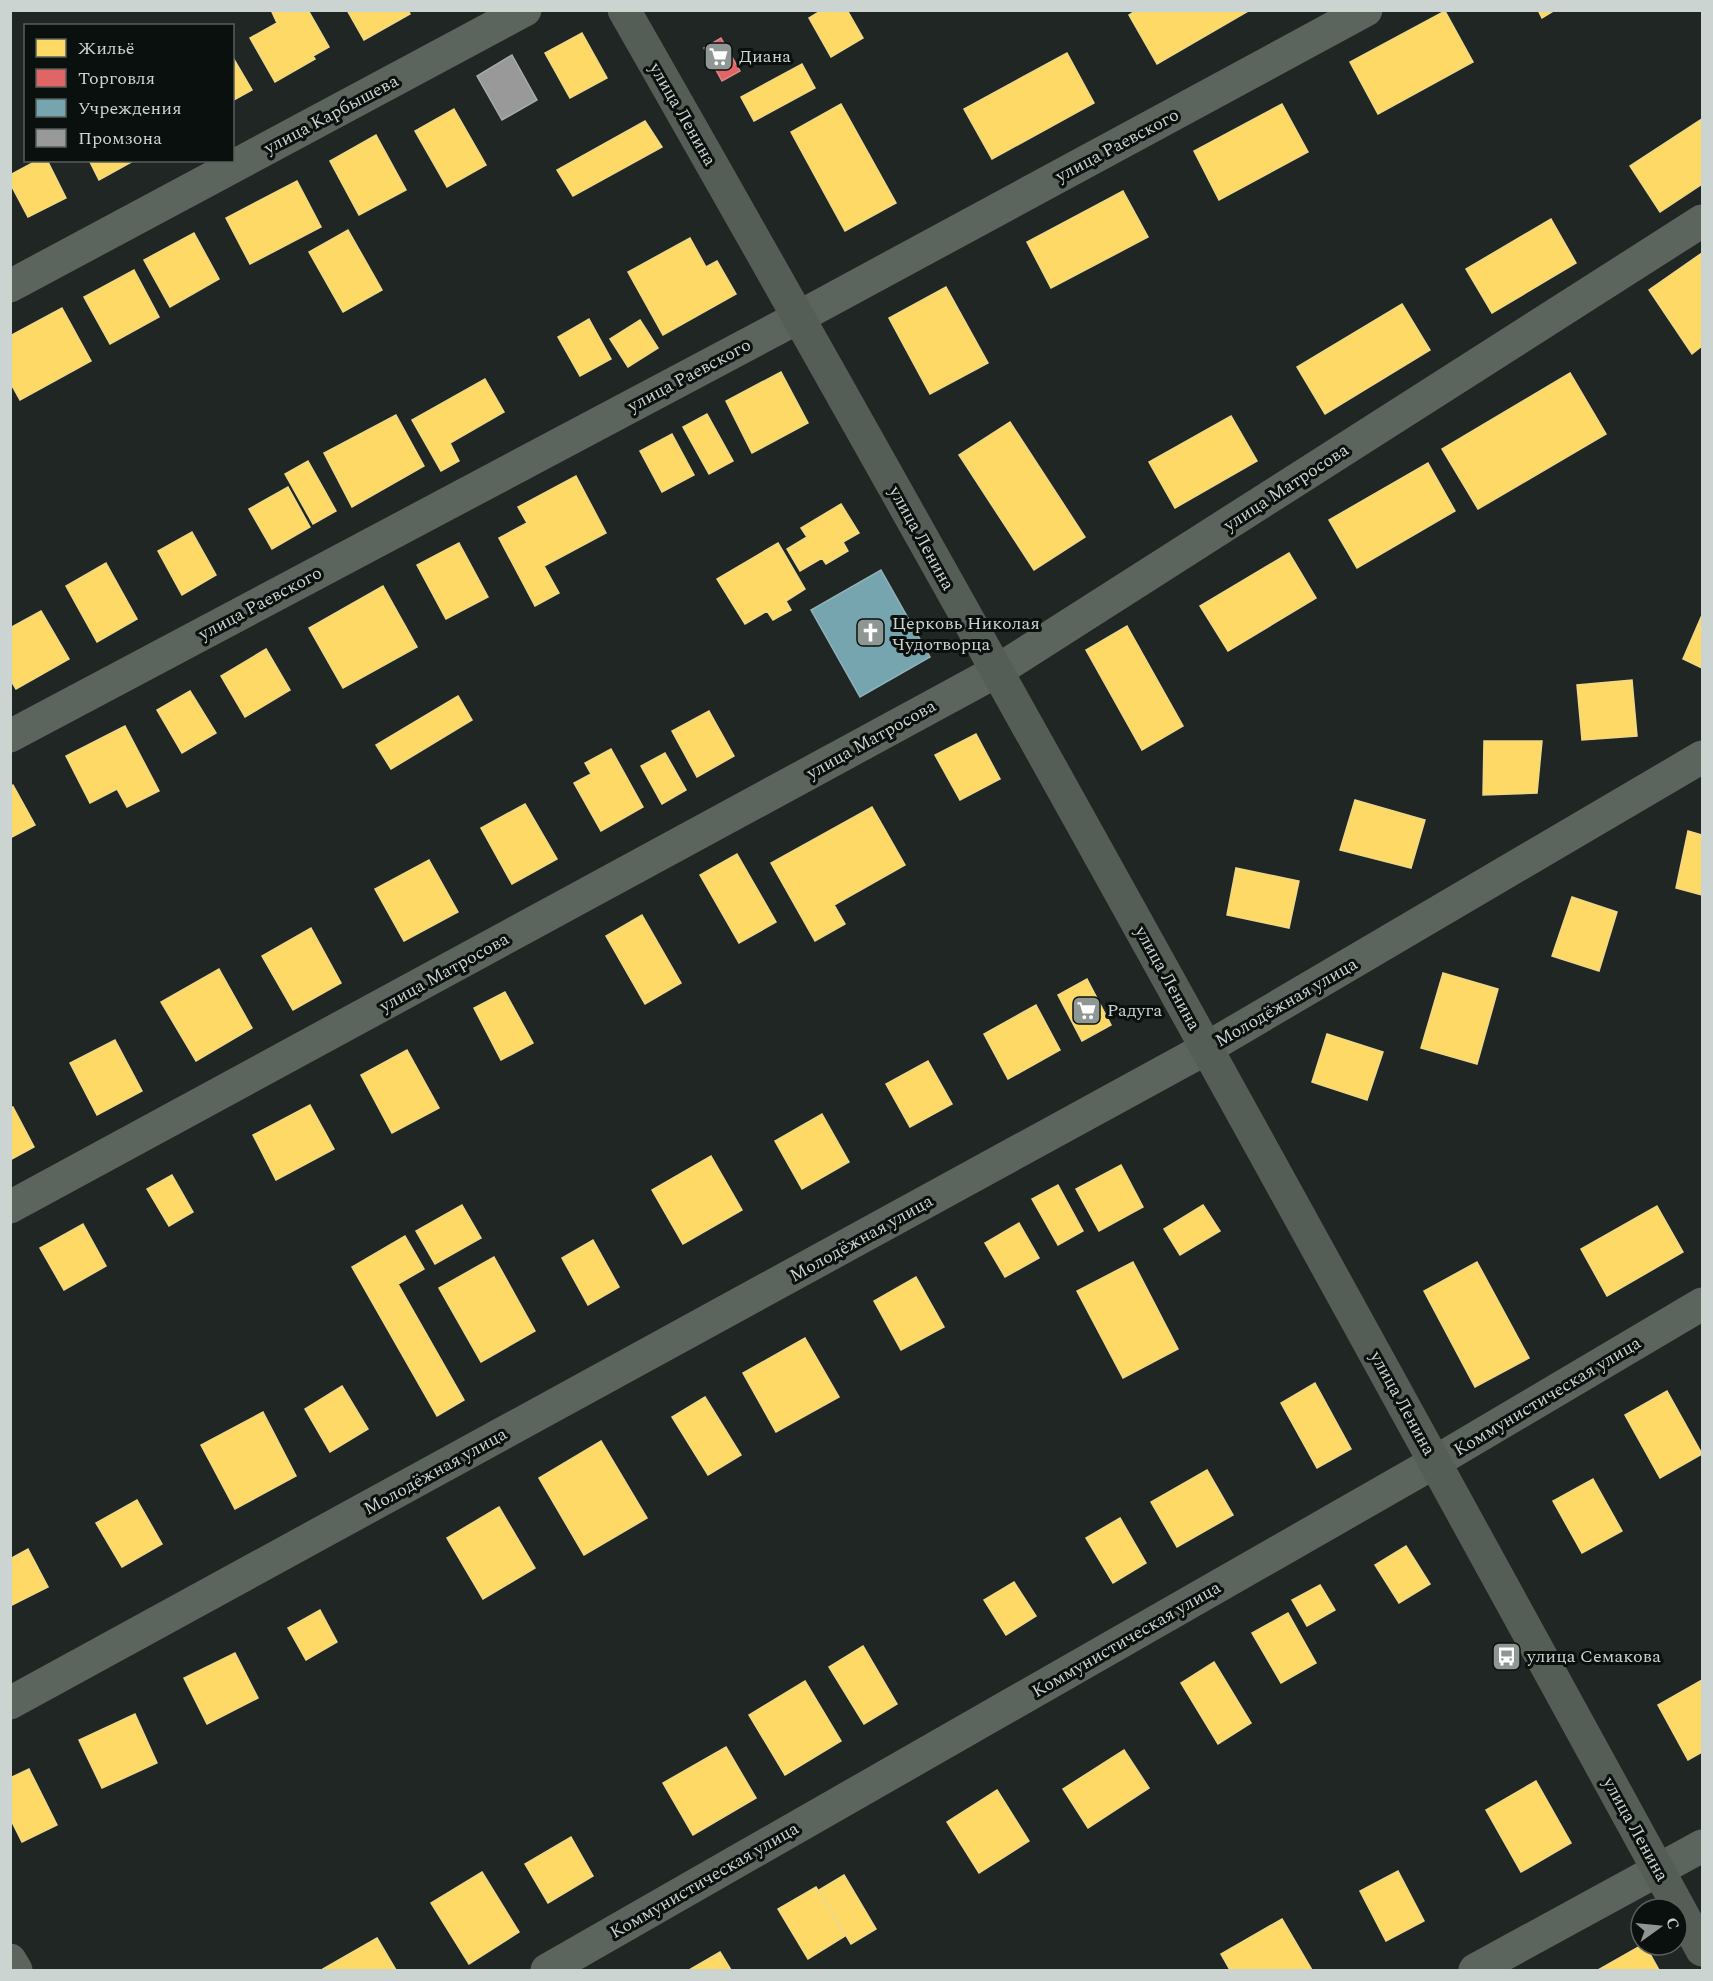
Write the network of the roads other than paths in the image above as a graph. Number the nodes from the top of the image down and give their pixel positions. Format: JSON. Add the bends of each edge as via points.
{"nodes":[{"id":1,"x":525,"y":10,"type":"edge"},
{"id":2,"x":624,"y":10,"type":"edge"},
{"id":3,"x":1366,"y":10,"type":"edge"},
{"id":4,"x":1702,"y":221,"type":"edge"},
{"id":5,"x":10,"y":286,"type":"edge"},
{"id":6,"x":799,"y":317,"type":"junction"},
{"id":7,"x":997,"y":671,"type":"junction"},
{"id":8,"x":10,"y":736,"type":"edge"},
{"id":9,"x":1702,"y":757,"type":"edge"},
{"id":10,"x":1207,"y":1048,"type":"junction"},
{"id":11,"x":10,"y":1207,"type":"edge"},
{"id":12,"x":1702,"y":1304,"type":"edge"},
{"id":13,"x":1435,"y":1462,"type":"junction"},
{"id":14,"x":10,"y":1702,"type":"edge"},
{"id":15,"x":1702,"y":1846,"type":"edge"},
{"id":16,"x":1659,"y":1870,"type":"junction"},
{"id":17,"x":1702,"y":1950,"type":"edge"},
{"id":18,"x":10,"y":1960,"type":"edge"},
{"id":19,"x":16,"y":1971,"type":"edge"},
{"id":20,"x":547,"y":1971,"type":"edge"},
{"id":21,"x":1475,"y":1971,"type":"edge"}],
"edges":[{"from":1,"to":5,"type":"street","name":"улица Карбышева"},
{"from":2,"to":6,"type":"main road","name":"улица Ленина"},
{"from":3,"to":6,"type":"street","name":"улица Раевского"},
{"from":4,"to":7,"type":"street","name":"улица Матросова"},
{"from":6,"to":7,"type":"main road","name":"улица Ленина"},
{"from":6,"to":8,"type":"street","name":"улица Раевского"},
{"from":7,"to":10,"type":"main road","name":"улица Ленина"},
{"from":7,"to":11,"type":"street","name":"улица Матросова"},
{"from":9,"to":10,"type":"street","name":"Молодёжная улица"},
{"from":10,"to":13,"type":"main road","name":"улица Ленина"},
{"from":10,"to":14,"type":"street","name":"Молодёжная улица"},
{"from":12,"to":13,"type":"street","name":"Коммунистическая улица"},
{"from":13,"to":16,"type":"main road","name":"улица Ленина"},
{"from":13,"to":20,"type":"street","name":"Коммунистическая улица"},
{"from":15,"to":16,"type":"street"},
{"from":16,"to":17,"type":"main road","name":"улица Ленина"},
{"from":16,"to":21,"type":"street"},
{"from":18,"to":19,"type":"street"}]}
